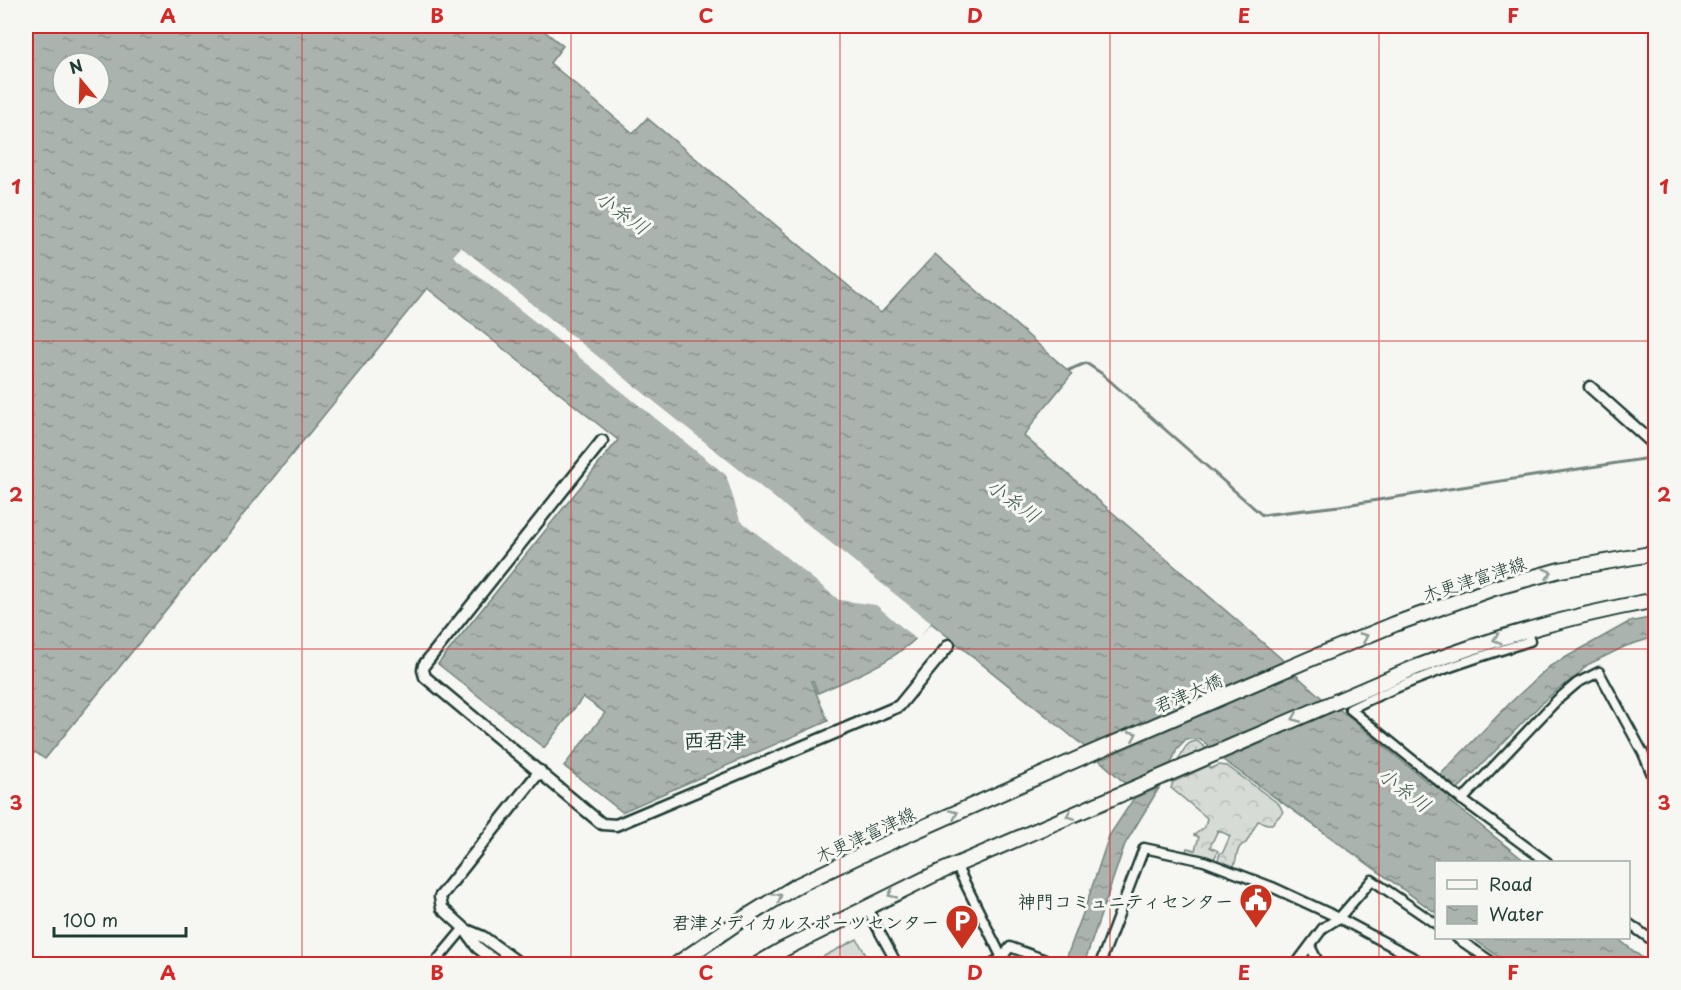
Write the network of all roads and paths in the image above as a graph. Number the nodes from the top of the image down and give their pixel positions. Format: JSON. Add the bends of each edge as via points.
{"nodes":[{"id":1,"x":1590,"y":387,"type":"dead end"},
{"id":2,"x":602,"y":441,"type":"dead end"},
{"id":3,"x":1654,"y":441,"type":"edge"},
{"id":4,"x":1656,"y":553,"type":"edge"},
{"id":5,"x":1656,"y":600,"type":"edge"},
{"id":6,"x":1526,"y":630,"type":"junction"},
{"id":7,"x":949,"y":645,"type":"dead end"},
{"id":8,"x":1310,"y":660,"type":"joint"},
{"id":9,"x":1080,"y":758,"type":"joint"},
{"id":10,"x":540,"y":771,"type":"junction"},
{"id":11,"x":1656,"y":784,"type":"edge"},
{"id":12,"x":1460,"y":798,"type":"junction"},
{"id":13,"x":1546,"y":861,"type":"edge"},
{"id":14,"x":957,"y":865,"type":"junction"},
{"id":15,"x":866,"y":907,"type":"junction"},
{"id":16,"x":1339,"y":918,"type":"junction"},
{"id":17,"x":1435,"y":923,"type":"edge"},
{"id":18,"x":1630,"y":924,"type":"edge"},
{"id":19,"x":464,"y":928,"type":"junction"},
{"id":20,"x":1458,"y":939,"type":"edge"},
{"id":21,"x":1656,"y":943,"type":"edge"},
{"id":22,"x":1310,"y":946,"type":"junction"},
{"id":23,"x":1002,"y":958,"type":"junction"},
{"id":24,"x":434,"y":964,"type":"edge"},
{"id":25,"x":499,"y":964,"type":"edge"},
{"id":26,"x":520,"y":964,"type":"edge"},
{"id":27,"x":677,"y":964,"type":"edge"},
{"id":28,"x":758,"y":964,"type":"edge"},
{"id":29,"x":897,"y":964,"type":"edge"},
{"id":30,"x":990,"y":964,"type":"edge"},
{"id":31,"x":1057,"y":964,"type":"edge"},
{"id":32,"x":1100,"y":964,"type":"edge"},
{"id":33,"x":1296,"y":964,"type":"edge"},
{"id":34,"x":1319,"y":964,"type":"edge"},
{"id":35,"x":1425,"y":964,"type":"edge"},
{"id":36,"x":1495,"y":964,"type":"edge"}],
"edges":[{"from":1,"to":3,"type":"street"},
{"from":2,"to":10,"type":"street","via":[[423,670],[425,677]]},
{"from":8,"to":4,"type":"main road","name":"木更津富津線","one_way":true,"via":[[1494,588],[1560,570]]},
{"from":5,"to":6,"type":"main road"},
{"from":6,"to":12,"type":"street","via":[[1530,641],[1475,657],[1350,709]]},
{"from":6,"to":14,"type":"main road","one_way":true,"via":[[1445,656],[1350,695]]},
{"from":7,"to":10,"type":"street","via":[[899,706],[616,825],[602,824]]},
{"from":9,"to":8,"type":"main road","name":"君津大橋","one_way":true},
{"from":27,"to":9,"type":"main road","name":"木更津富津線","one_way":true,"via":[[798,885]]},
{"from":10,"to":19,"type":"street","via":[[441,894],[442,908]]},
{"from":11,"to":12,"type":"street","via":[[1599,672],[1577,683],[1557,700]]},
{"from":12,"to":13,"type":"street"},
{"from":14,"to":15,"type":"main road","one_way":true},
{"from":14,"to":23,"type":"street"},
{"from":15,"to":28,"type":"main road"},
{"from":15,"to":29,"type":"street"},
{"from":16,"to":17,"type":"street","via":[[1372,880]]},
{"from":16,"to":22,"type":"street","via":[[1323,928]]},
{"from":16,"to":32,"type":"street","via":[[1204,861],[1144,848]]},
{"from":16,"to":35,"type":"street"},
{"from":18,"to":21,"type":"street"},
{"from":19,"to":24,"type":"street"},
{"from":19,"to":25,"type":"street","via":[[477,946]]},
{"from":19,"to":26,"type":"street"},
{"from":20,"to":36,"type":"street"},
{"from":22,"to":33,"type":"street"},
{"from":22,"to":34,"type":"street"},
{"from":23,"to":30,"type":"street"},
{"from":23,"to":31,"type":"street","via":[[1010,947]]}]}
